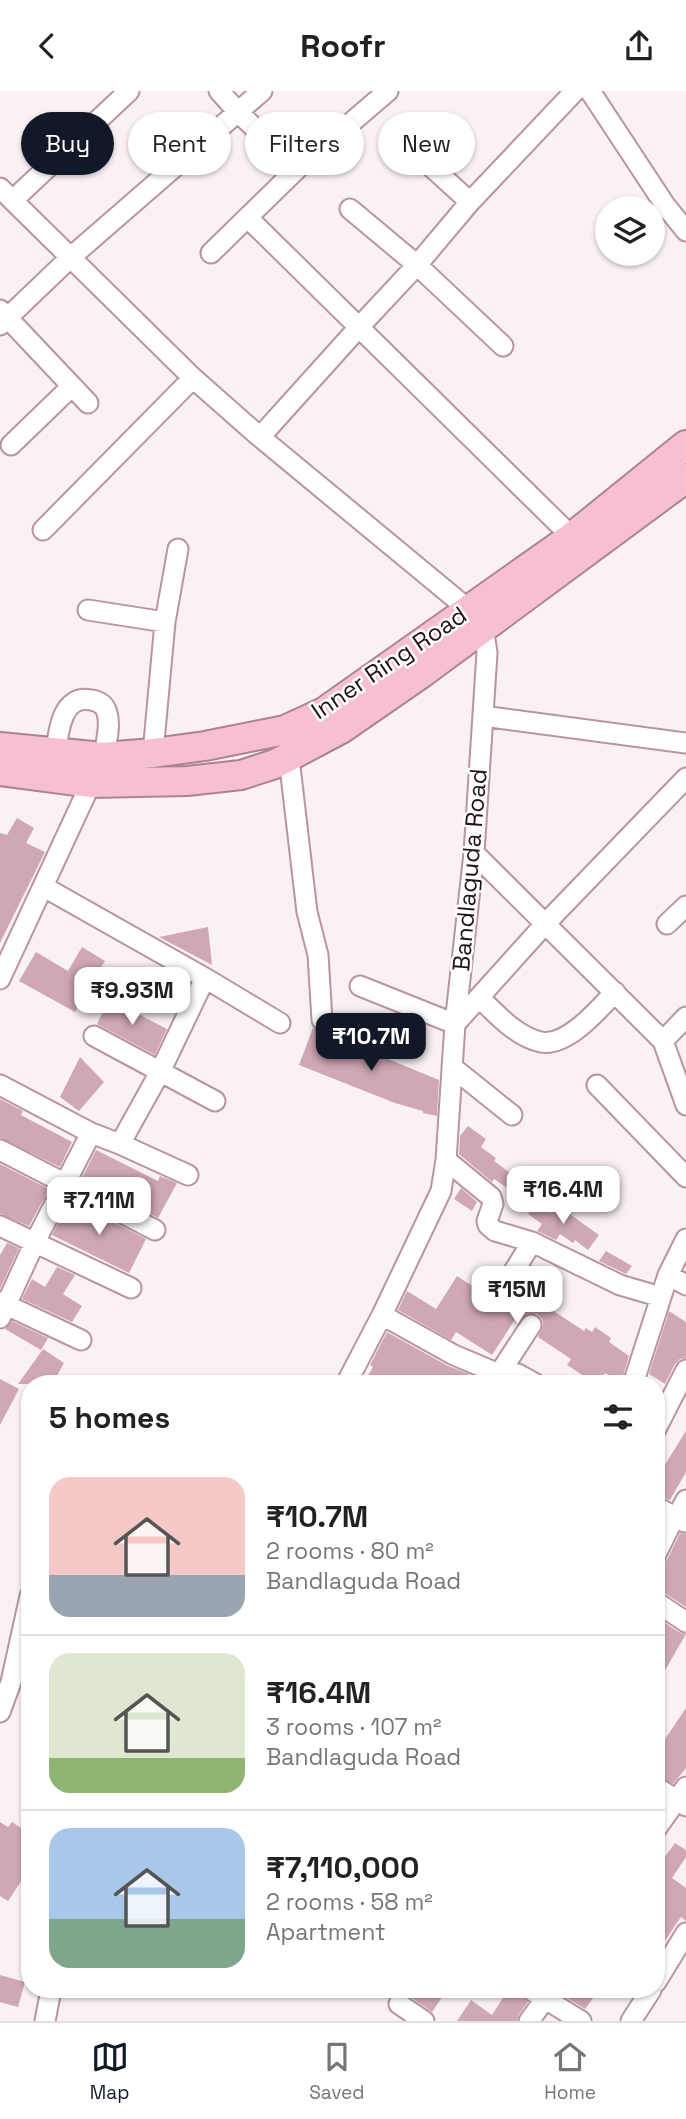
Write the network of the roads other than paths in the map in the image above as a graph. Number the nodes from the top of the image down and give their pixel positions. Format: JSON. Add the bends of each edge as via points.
{"nodes":[{"id":1,"x":129,"y":91,"type":"edge"},
{"id":2,"x":219,"y":91,"type":"edge"},
{"id":3,"x":262,"y":91,"type":"edge"},
{"id":4,"x":388,"y":91,"type":"edge"},
{"id":5,"x":575,"y":91,"type":"edge"},
{"id":6,"x":590,"y":91,"type":"edge"},
{"id":7,"x":238,"y":112,"type":"junction"},
{"id":8,"x":364,"y":112,"type":"edge"},
{"id":9,"x":245,"y":119,"type":"edge"},
{"id":10,"x":291,"y":175,"type":"edge"},
{"id":11,"x":441,"y":175,"type":"edge"},
{"id":12,"x":7,"y":194,"type":"edge"},
{"id":13,"x":470,"y":202,"type":"junction"},
{"id":14,"x":350,"y":209,"type":"dead end"},
{"id":15,"x":248,"y":218,"type":"junction"},
{"id":16,"x":686,"y":229,"type":"edge"},
{"id":17,"x":211,"y":253,"type":"dead end"},
{"id":18,"x":71,"y":257,"type":"junction"},
{"id":19,"x":417,"y":265,"type":"junction"},
{"id":20,"x":3,"y":318,"type":"edge"},
{"id":21,"x":360,"y":326,"type":"junction"},
{"id":22,"x":503,"y":346,"type":"dead end"},
{"id":23,"x":193,"y":378,"type":"junction"},
{"id":24,"x":72,"y":386,"type":"junction"},
{"id":25,"x":89,"y":403,"type":"dead end"},
{"id":26,"x":260,"y":437,"type":"junction"},
{"id":27,"x":11,"y":445,"type":"dead end"},
{"id":28,"x":686,"y":445,"type":"edge"},
{"id":29,"x":686,"y":478,"type":"edge"},
{"id":30,"x":43,"y":530,"type":"dead end"},
{"id":31,"x":572,"y":537,"type":"junction"},
{"id":32,"x":178,"y":549,"type":"dead end"},
{"id":33,"x":88,"y":610,"type":"dead end"},
{"id":34,"x":475,"y":618,"type":"junction"},
{"id":35,"x":165,"y":622,"type":"junction"},
{"id":36,"x":482,"y":716,"type":"junction"},
{"id":37,"x":686,"y":743,"type":"edge"},
{"id":38,"x":0,"y":747,"type":"edge"},
{"id":39,"x":56,"y":752,"type":"junction"},
{"id":40,"x":153,"y":753,"type":"junction"},
{"id":41,"x":103,"y":757,"type":"junction"},
{"id":42,"x":289,"y":758,"type":"junction"},
{"id":43,"x":0,"y":771,"type":"edge"},
{"id":44,"x":686,"y":778,"type":"edge"},
{"id":45,"x":91,"y":783,"type":"junction"},
{"id":46,"x":474,"y":853,"type":"junction"},
{"id":47,"x":44,"y":887,"type":"junction"},
{"id":48,"x":686,"y":906,"type":"edge"},
{"id":49,"x":667,"y":924,"type":"dead end"},
{"id":50,"x":545,"y":925,"type":"junction"},
{"id":51,"x":1,"y":974,"type":"edge"},
{"id":52,"x":205,"y":978,"type":"junction"},
{"id":53,"x":360,"y":986,"type":"dead end"},
{"id":54,"x":615,"y":992,"type":"junction"},
{"id":55,"x":480,"y":997,"type":"junction"},
{"id":56,"x":686,"y":1017,"type":"edge"},
{"id":57,"x":322,"y":1020,"type":"dead end"},
{"id":58,"x":280,"y":1023,"type":"dead end"},
{"id":59,"x":455,"y":1024,"type":"junction"},
{"id":60,"x":94,"y":1036,"type":"dead end"},
{"id":61,"x":663,"y":1041,"type":"junction"},
{"id":62,"x":452,"y":1067,"type":"junction"},
{"id":63,"x":160,"y":1072,"type":"junction"},
{"id":64,"x":0,"y":1085,"type":"edge"},
{"id":65,"x":597,"y":1085,"type":"dead end"},
{"id":66,"x":215,"y":1101,"type":"dead end"},
{"id":67,"x":686,"y":1105,"type":"edge"},
{"id":68,"x":512,"y":1115,"type":"dead end"},
{"id":69,"x":91,"y":1133,"type":"junction"},
{"id":70,"x":120,"y":1144,"type":"junction"},
{"id":71,"x":0,"y":1150,"type":"edge"},
{"id":72,"x":446,"y":1160,"type":"junction"},
{"id":73,"x":188,"y":1175,"type":"dead end"},
{"id":74,"x":686,"y":1177,"type":"edge"},
{"id":75,"x":66,"y":1184,"type":"junction"},
{"id":76,"x":0,"y":1226,"type":"edge"},
{"id":77,"x":155,"y":1230,"type":"dead end"},
{"id":78,"x":686,"y":1239,"type":"edge"},
{"id":79,"x":35,"y":1242,"type":"junction"},
{"id":80,"x":532,"y":1242,"type":"junction"},
{"id":81,"x":514,"y":1271,"type":"dead end"},
{"id":82,"x":668,"y":1275,"type":"junction"},
{"id":83,"x":686,"y":1285,"type":"edge"},
{"id":84,"x":131,"y":1287,"type":"dead end"},
{"id":85,"x":661,"y":1297,"type":"junction"},
{"id":86,"x":2,"y":1308,"type":"edge"},
{"id":87,"x":382,"y":1315,"type":"junction"},
{"id":88,"x":531,"y":1325,"type":"dead end"},
{"id":89,"x":81,"y":1341,"type":"dead end"},
{"id":90,"x":686,"y":1370,"type":"edge"},
{"id":91,"x":499,"y":1374,"type":"junction"},
{"id":92,"x":351,"y":1375,"type":"edge"},
{"id":93,"x":520,"y":1375,"type":"edge"},
{"id":94,"x":636,"y":1375,"type":"edge"},
{"id":95,"x":665,"y":1411,"type":"edge"},
{"id":96,"x":665,"y":1509,"type":"edge"},
{"id":97,"x":683,"y":1513,"type":"edge"},
{"id":98,"x":665,"y":1536,"type":"edge"},
{"id":99,"x":665,"y":1608,"type":"edge"},
{"id":100,"x":686,"y":1622,"type":"edge"},
{"id":101,"x":21,"y":1637,"type":"edge"},
{"id":102,"x":0,"y":1712,"type":"edge"},
{"id":103,"x":665,"y":1791,"type":"edge"},
{"id":104,"x":683,"y":1798,"type":"edge"},
{"id":105,"x":665,"y":1819,"type":"edge"},
{"id":106,"x":686,"y":1933,"type":"edge"},
{"id":107,"x":665,"y":1967,"type":"edge"},
{"id":108,"x":49,"y":1998,"type":"edge"},
{"id":109,"x":540,"y":1998,"type":"edge"},
{"id":110,"x":550,"y":1998,"type":"edge"},
{"id":111,"x":646,"y":1998,"type":"edge"},
{"id":112,"x":399,"y":2004,"type":"dead end"},
{"id":113,"x":45,"y":2021,"type":"edge"},
{"id":114,"x":424,"y":2021,"type":"edge"},
{"id":115,"x":529,"y":2021,"type":"edge"},
{"id":116,"x":581,"y":2021,"type":"edge"},
{"id":117,"x":631,"y":2021,"type":"edge"}],
"edges":[{"from":1,"to":12,"type":"street"},
{"from":2,"to":7,"type":"street"},
{"from":3,"to":7,"type":"street"},
{"from":4,"to":8,"type":"street"},
{"from":5,"to":13,"type":"street"},
{"from":6,"to":16,"type":"street","via":[[665,205]]},
{"from":7,"to":9,"type":"street"},
{"from":7,"to":18,"type":"street"},
{"from":10,"to":15,"type":"street"},
{"from":11,"to":13,"type":"street"},
{"from":12,"to":18,"type":"street"},
{"from":13,"to":19,"type":"street"},
{"from":14,"to":19,"type":"street"},
{"from":15,"to":17,"type":"street"},
{"from":15,"to":21,"type":"street"},
{"from":18,"to":20,"type":"street"},
{"from":18,"to":23,"type":"street"},
{"from":19,"to":21,"type":"street"},
{"from":19,"to":22,"type":"street"},
{"from":20,"to":24,"type":"street"},
{"from":21,"to":26,"type":"street"},
{"from":21,"to":31,"type":"street"},
{"from":23,"to":26,"type":"street"},
{"from":23,"to":30,"type":"street"},
{"from":24,"to":25,"type":"street"},
{"from":24,"to":27,"type":"street"},
{"from":26,"to":34,"type":"street"},
{"from":28,"to":31,"type":"highway","name":"Inner Ring Road"},
{"from":29,"to":34,"type":"highway","name":"Inner Ring Road"},
{"from":31,"to":34,"type":"highway","name":"Inner Ring Road"},
{"from":32,"to":35,"type":"street"},
{"from":33,"to":35,"type":"street"},
{"from":34,"to":36,"type":"street","name":"Bandlaguda Road","via":[[487,653]]},
{"from":34,"to":40,"type":"highway","name":"Inner Ring Road","via":[[324,712],[285,730]]},
{"from":34,"to":42,"type":"highway","name":"Inner Ring Road","via":[[422,673],[341,729]]},
{"from":35,"to":40,"type":"street"},
{"from":36,"to":37,"type":"street"},
{"from":36,"to":46,"type":"street","name":"Bandlaguda Road"},
{"from":38,"to":39,"type":"highway","name":"Inner Ring Road"},
{"from":39,"to":41,"type":"highway","name":"Inner Ring Road"},
{"from":39,"to":41,"type":"street","via":[[67,709],[83,699],[94,700],[107,712]]},
{"from":40,"to":41,"type":"highway","name":"Inner Ring Road"},
{"from":41,"to":45,"type":"street"},
{"from":42,"to":45,"type":"highway","name":"Inner Ring Road","via":[[241,775],[187,782]]},
{"from":42,"to":57,"type":"street","via":[[307,912],[318,955]]},
{"from":43,"to":45,"type":"highway","name":"Inner Ring Road"},
{"from":44,"to":50,"type":"street"},
{"from":45,"to":47,"type":"street"},
{"from":46,"to":50,"type":"street"},
{"from":46,"to":59,"type":"street","name":"Bandlaguda Road"},
{"from":47,"to":51,"type":"street"},
{"from":47,"to":52,"type":"street"},
{"from":48,"to":49,"type":"street"},
{"from":50,"to":54,"type":"street"},
{"from":50,"to":55,"type":"street"},
{"from":52,"to":58,"type":"street"},
{"from":52,"to":63,"type":"street"},
{"from":53,"to":59,"type":"street"},
{"from":54,"to":55,"type":"street","via":[[564,1038],[543,1042],[501,1018]]},
{"from":54,"to":61,"type":"street"},
{"from":55,"to":59,"type":"street"},
{"from":56,"to":61,"type":"street"},
{"from":59,"to":62,"type":"street","name":"Bandlaguda Road"},
{"from":60,"to":63,"type":"street"},
{"from":61,"to":67,"type":"street"},
{"from":62,"to":68,"type":"street"},
{"from":62,"to":72,"type":"street","name":"Bandlaguda Road"},
{"from":63,"to":66,"type":"street"},
{"from":63,"to":70,"type":"street"},
{"from":64,"to":69,"type":"street"},
{"from":65,"to":74,"type":"street"},
{"from":69,"to":70,"type":"street"},
{"from":69,"to":75,"type":"street"},
{"from":70,"to":73,"type":"street"},
{"from":71,"to":75,"type":"street"},
{"from":72,"to":80,"type":"street","via":[[491,1197],[487,1221],[491,1228]]},
{"from":72,"to":87,"type":"street","name":"Bandlaguda Road","via":[[441,1192]]},
{"from":75,"to":77,"type":"street"},
{"from":75,"to":79,"type":"street"},
{"from":76,"to":79,"type":"street"},
{"from":78,"to":82,"type":"street"},
{"from":79,"to":84,"type":"street"},
{"from":79,"to":86,"type":"street"},
{"from":80,"to":81,"type":"street"},
{"from":80,"to":85,"type":"street","via":[[620,1285]]},
{"from":82,"to":83,"type":"street"},
{"from":82,"to":85,"type":"street"},
{"from":85,"to":94,"type":"street"},
{"from":86,"to":89,"type":"street"},
{"from":87,"to":91,"type":"street"},
{"from":87,"to":92,"type":"street","name":"Bandlaguda Road"},
{"from":88,"to":91,"type":"street"},
{"from":90,"to":95,"type":"street"},
{"from":91,"to":93,"type":"street"},
{"from":96,"to":97,"type":"street"},
{"from":97,"to":98,"type":"street","via":[[674,1518]]},
{"from":99,"to":100,"type":"street"},
{"from":101,"to":102,"type":"street"},
{"from":103,"to":104,"type":"street"},
{"from":104,"to":105,"type":"street"},
{"from":106,"to":107,"type":"street"},
{"from":108,"to":113,"type":"street"},
{"from":109,"to":115,"type":"street"},
{"from":110,"to":116,"type":"street"},
{"from":111,"to":117,"type":"street"},
{"from":112,"to":114,"type":"street"}]}
